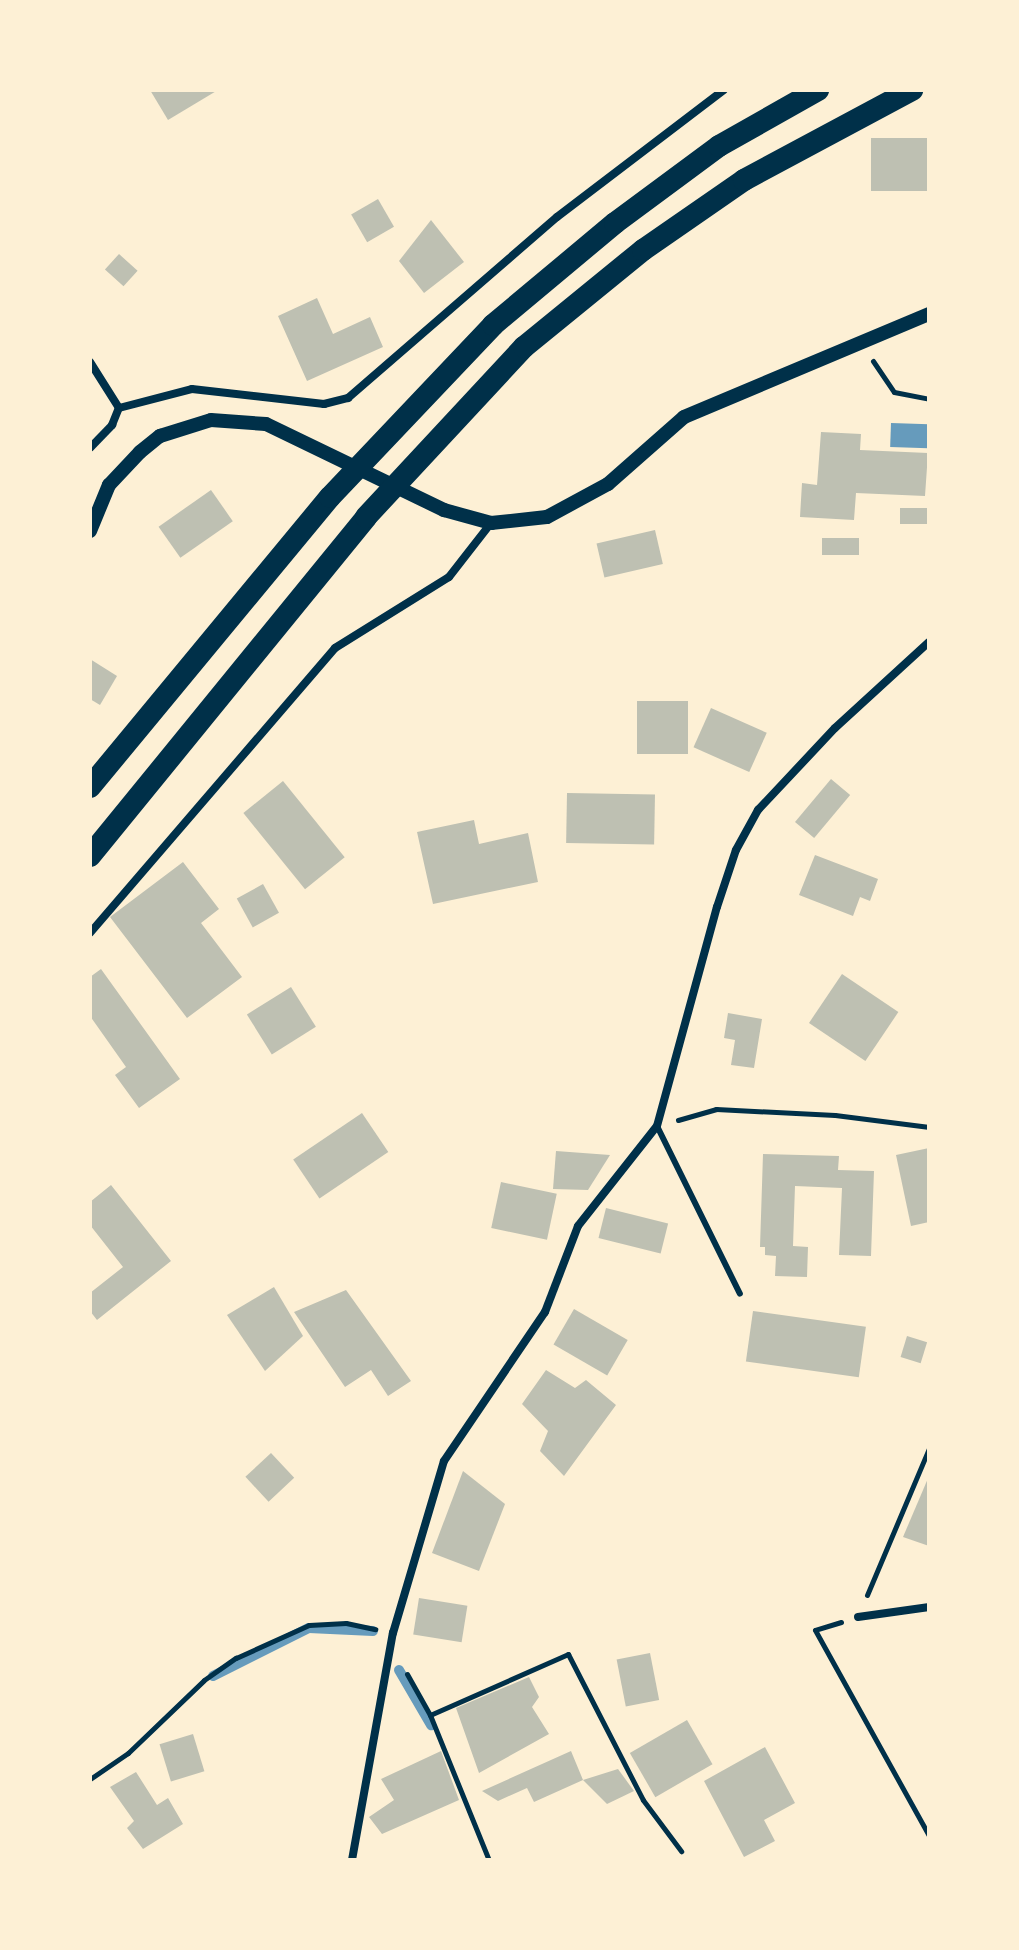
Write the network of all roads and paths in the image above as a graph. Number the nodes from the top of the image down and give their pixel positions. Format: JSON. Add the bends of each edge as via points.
{"nodes":[{"id":1,"x":724,"y":90,"type":"edge"},
{"id":2,"x":818,"y":90,"type":"edge"},
{"id":3,"x":912,"y":90,"type":"edge"},
{"id":4,"x":929,"y":314,"type":"edge"},
{"id":5,"x":861,"y":343,"type":"junction"},
{"id":6,"x":90,"y":362,"type":"edge"},
{"id":7,"x":929,"y":399,"type":"edge"},
{"id":8,"x":119,"y":408,"type":"junction"},
{"id":9,"x":90,"y":448,"type":"edge"},
{"id":10,"x":491,"y":523,"type":"junction"},
{"id":11,"x":90,"y":531,"type":"edge"},
{"id":12,"x":929,"y":642,"type":"edge"},
{"id":13,"x":90,"y":787,"type":"edge"},
{"id":14,"x":90,"y":856,"type":"edge"},
{"id":15,"x":90,"y":933,"type":"edge"},
{"id":16,"x":657,"y":1126,"type":"junction"},
{"id":17,"x":929,"y":1127,"type":"edge"},
{"id":18,"x":740,"y":1294,"type":"dead end"},
{"id":19,"x":929,"y":1448,"type":"edge"},
{"id":20,"x":929,"y":1607,"type":"edge"},
{"id":21,"x":858,"y":1617,"type":"junction"},
{"id":22,"x":393,"y":1633,"type":"junction"},
{"id":23,"x":430,"y":1715,"type":"junction"},
{"id":24,"x":90,"y":1779,"type":"edge"},
{"id":25,"x":929,"y":1836,"type":"edge"},
{"id":26,"x":681,"y":1851,"type":"dead end"},
{"id":27,"x":352,"y":1860,"type":"edge"},
{"id":28,"x":489,"y":1860,"type":"edge"}],
"edges":[{"from":1,"to":8,"type":"street","via":[[557,217],[348,398],[324,404],[192,389]]},
{"from":2,"to":13,"type":"highway","via":[[719,146],[615,223],[493,325],[330,497]]},
{"from":3,"to":14,"type":"highway","via":[[744,180],[643,250],[524,347],[366,517]]},
{"from":4,"to":5,"type":"street"},
{"from":5,"to":7,"type":"path","via":[[894,392]]},
{"from":5,"to":10,"type":"street","via":[[684,417],[575,506],[523,523]]},
{"from":6,"to":8,"type":"street"},
{"from":8,"to":9,"type":"street","via":[[112,425]]},
{"from":10,"to":11,"type":"street","via":[[444,510],[266,424],[224,420],[160,436],[109,485]]},
{"from":10,"to":15,"type":"street","via":[[449,577],[335,648]]},
{"from":12,"to":16,"type":"street","via":[[835,728],[758,810],[736,850],[717,907]]},
{"from":16,"to":17,"type":"path","via":[[716,1109]]},
{"from":16,"to":18,"type":"lane"},
{"from":16,"to":22,"type":"street","via":[[578,1226],[545,1312],[444,1461]]},
{"from":19,"to":21,"type":"path"},
{"from":20,"to":21,"type":"street"},
{"from":21,"to":25,"type":"path","via":[[815,1630]]},
{"from":22,"to":23,"type":"path"},
{"from":22,"to":24,"type":"path","via":[[346,1623],[309,1625],[236,1658],[204,1680],[128,1753]]},
{"from":22,"to":27,"type":"street"},
{"from":23,"to":26,"type":"path","via":[[568,1654],[643,1800]]},
{"from":23,"to":28,"type":"path"}]}
